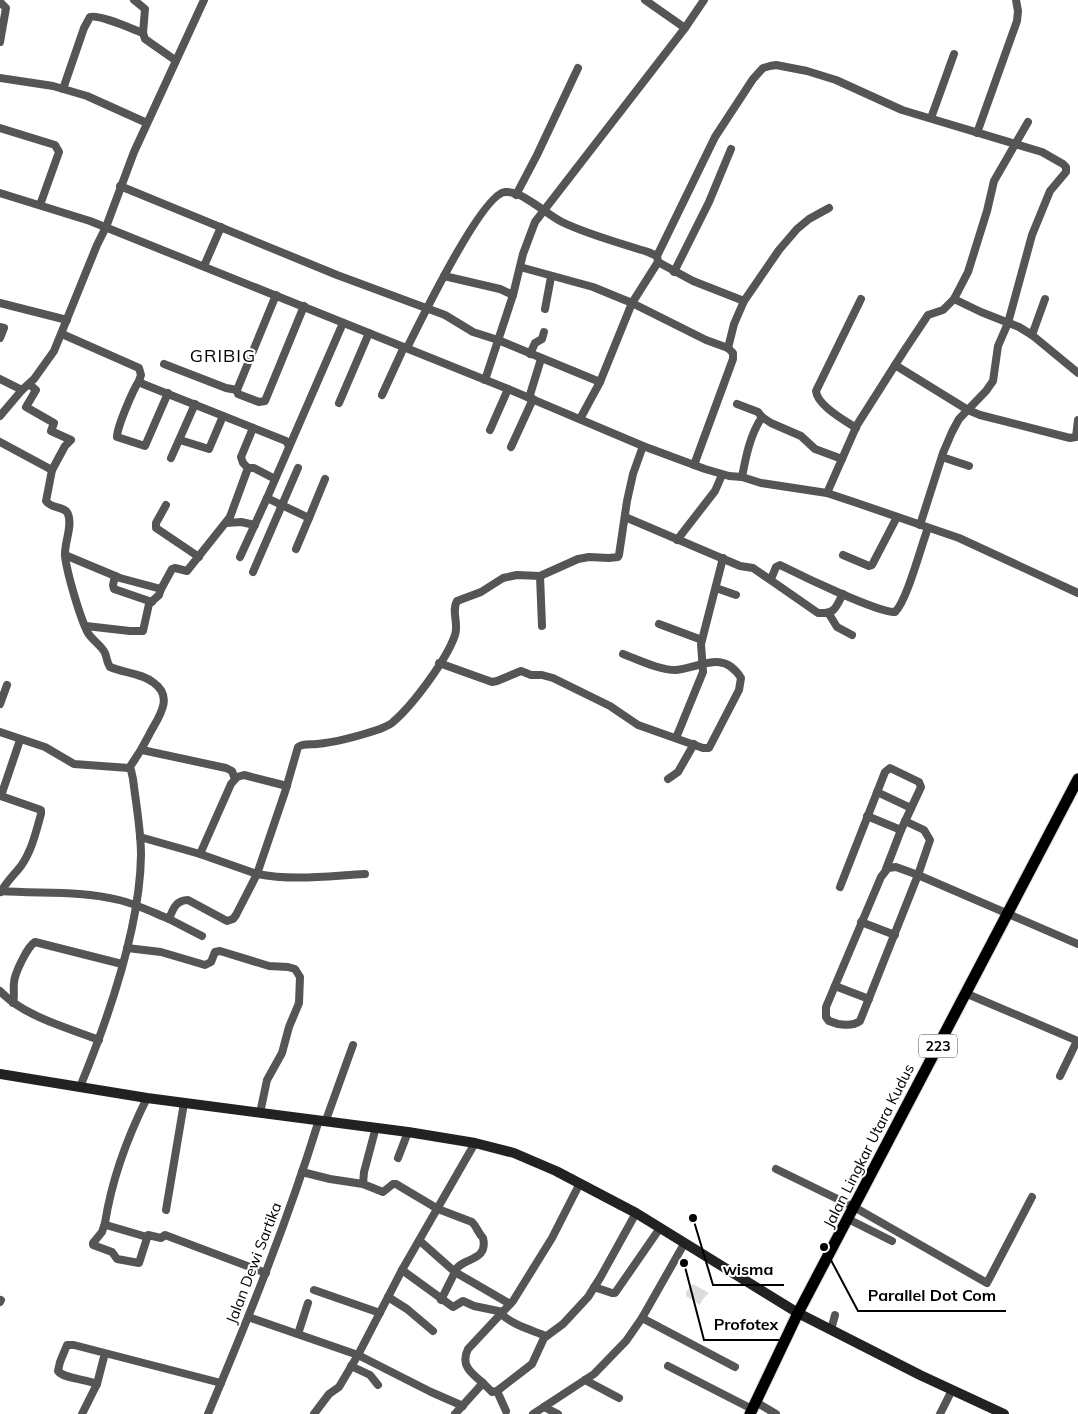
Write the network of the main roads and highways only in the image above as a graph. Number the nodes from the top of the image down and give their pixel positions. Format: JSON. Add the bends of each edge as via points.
{"nodes":[{"id":1,"x":1078,"y":779,"type":"edge"},
{"id":2,"x":0,"y":1074,"type":"edge"},
{"id":3,"x":798,"y":1314,"type":"junction"},
{"id":4,"x":752,"y":1408,"type":"edge"},
{"id":5,"x":1004,"y":1414,"type":"edge"}],
"edges":[{"from":1,"to":3,"type":"main road","name":"Jalan Lingkar Utara Kudus","number":"223"},
{"from":2,"to":3,"type":"main road","via":[[147,1098],[408,1132],[499,1149],[528,1158],[636,1213]]},
{"from":3,"to":4,"type":"main road","number":"223"},
{"from":3,"to":5,"type":"main road"}]}
